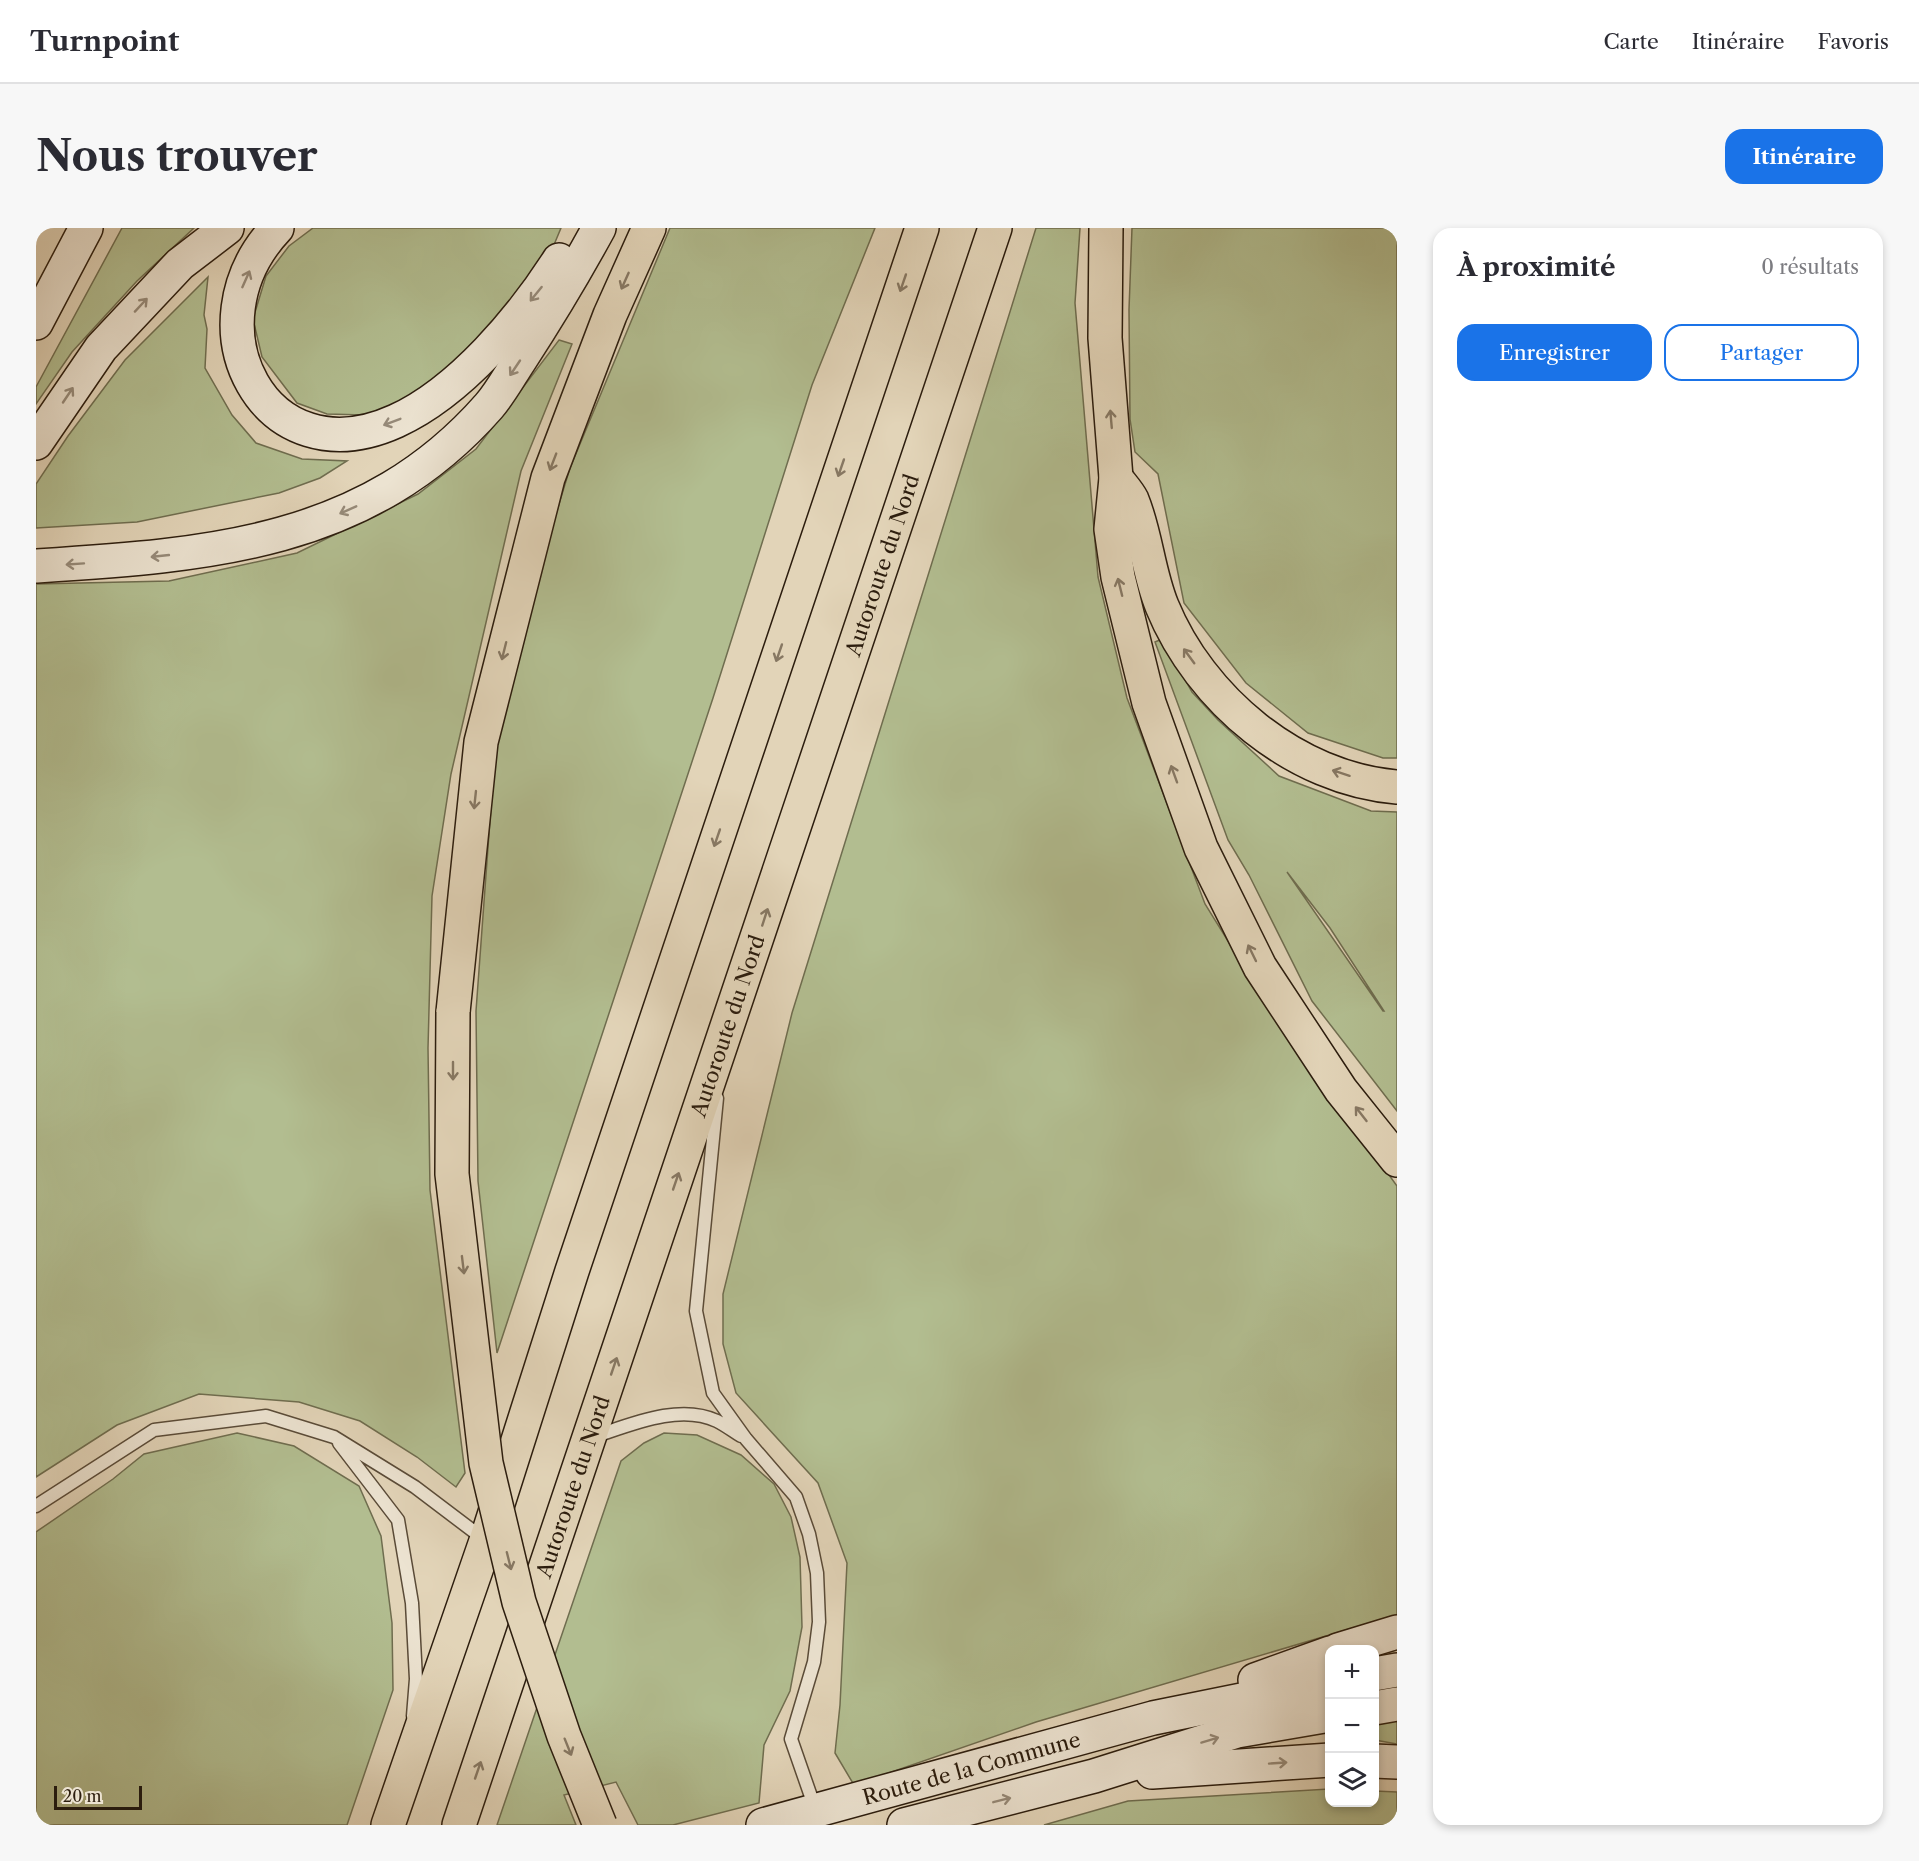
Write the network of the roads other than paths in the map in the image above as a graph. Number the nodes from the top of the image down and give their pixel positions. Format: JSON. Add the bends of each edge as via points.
{"nodes":[{"id":1,"x":70,"y":228,"type":"edge"},
{"id":2,"x":86,"y":228,"type":"edge"},
{"id":3,"x":227,"y":228,"type":"edge"},
{"id":4,"x":580,"y":228,"type":"edge"},
{"id":5,"x":599,"y":228,"type":"edge"},
{"id":6,"x":650,"y":228,"type":"edge"},
{"id":7,"x":922,"y":228,"type":"edge"},
{"id":8,"x":995,"y":228,"type":"edge"},
{"id":9,"x":1106,"y":228,"type":"edge"},
{"id":10,"x":274,"y":232,"type":"edge"},
{"id":11,"x":36,"y":321,"type":"edge"},
{"id":12,"x":36,"y":443,"type":"edge"},
{"id":13,"x":1116,"y":478,"type":"junction"},
{"id":14,"x":36,"y":566,"type":"edge"},
{"id":15,"x":1397,"y":787,"type":"edge"},
{"id":16,"x":722,"y":1049,"type":"junction"},
{"id":17,"x":1397,"y":1160,"type":"edge"},
{"id":18,"x":334,"y":1437,"type":"junction"},
{"id":19,"x":589,"y":1438,"type":"junction"},
{"id":20,"x":746,"y":1439,"type":"junction"},
{"id":21,"x":36,"y":1506,"type":"edge"},
{"id":22,"x":486,"y":1541,"type":"junction"},
{"id":23,"x":1397,"y":1632,"type":"edge"},
{"id":24,"x":1354,"y":1645,"type":"edge"},
{"id":25,"x":1325,"y":1654,"type":"edge"},
{"id":26,"x":1397,"y":1670,"type":"edge"},
{"id":27,"x":1379,"y":1673,"type":"edge"},
{"id":28,"x":1325,"y":1683,"type":"edge"},
{"id":29,"x":1397,"y":1704,"type":"edge"},
{"id":30,"x":1379,"y":1707,"type":"edge"},
{"id":31,"x":1325,"y":1716,"type":"edge"},
{"id":32,"x":1153,"y":1718,"type":"junction"},
{"id":33,"x":1325,"y":1760,"type":"edge"},
{"id":34,"x":409,"y":1761,"type":"junction"},
{"id":35,"x":1379,"y":1761,"type":"edge"},
{"id":36,"x":1397,"y":1762,"type":"edge"},
{"id":37,"x":1094,"y":1776,"type":"junction"},
{"id":38,"x":789,"y":1816,"type":"edge"},
{"id":39,"x":388,"y":1825,"type":"edge"},
{"id":40,"x":459,"y":1825,"type":"edge"},
{"id":41,"x":600,"y":1825,"type":"edge"},
{"id":42,"x":739,"y":1825,"type":"edge"},
{"id":43,"x":904,"y":1825,"type":"edge"}],
"edges":[{"from":1,"to":11,"type":"main road"},
{"from":2,"to":11,"type":"main road"},
{"from":12,"to":3,"type":"main road","one_way":true,"via":[[101,348],[180,264]]},
{"from":4,"to":10,"type":"main road","one_way":true,"via":[[542,288],[478,363],[395,422],[348,433],[306,428],[285,420],[251,382],[240,355],[236,328],[239,298],[259,252]]},
{"from":5,"to":14,"type":"main road","one_way":true,"via":[[562,296],[490,405],[452,442],[400,482],[322,522],[274,538],[172,555]]},
{"from":6,"to":41,"type":"highway","one_way":true,"bridge":true,"via":[[610,315],[542,501],[482,742],[453,1012],[452,1174],[486,1463],[519,1602],[564,1736]]},
{"from":7,"to":22,"type":"highway","one_way":true,"via":[[576,1260]]},
{"from":16,"to":8,"type":"highway","name":"Autoroute du Nord","one_way":true},
{"from":13,"to":9,"type":"highway","one_way":true,"via":[[1105,338]]},
{"from":15,"to":13,"type":"highway","one_way":true,"via":[[1378,785],[1316,765],[1261,734],[1212,687],[1184,650],[1161,605],[1131,499]]},
{"from":17,"to":13,"type":"highway","one_way":true,"via":[[1341,1090],[1260,968],[1201,848],[1149,703],[1118,577],[1111,529]]},
{"from":19,"to":16,"type":"highway","name":"Autoroute du Nord","one_way":true},
{"from":16,"to":20,"type":"lane","via":[[696,1311],[713,1393]]},
{"from":18,"to":21,"type":"lane","via":[[266,1416],[154,1430]]},
{"from":18,"to":22,"type":"lane","via":[[415,1487]]},
{"from":18,"to":34,"type":"lane","via":[[398,1520],[412,1603],[416,1679]]},
{"from":19,"to":20,"type":"lane","via":[[682,1413],[716,1420]]},
{"from":40,"to":19,"type":"highway","name":"Autoroute du Nord","one_way":true},
{"from":20,"to":38,"type":"lane","via":[[796,1497],[817,1573],[819,1622],[814,1662],[791,1739]]},
{"from":22,"to":34,"type":"highway"},
{"from":23,"to":24,"type":"main road"},
{"from":25,"to":32,"type":"main road"},
{"from":26,"to":27,"type":"main road"},
{"from":28,"to":32,"type":"main road"},
{"from":29,"to":30,"type":"main road"},
{"from":37,"to":31,"type":"main road","name":"Route de la Commune","one_way":true,"via":[[1237,1731]]},
{"from":32,"to":38,"type":"main road","name":"Route de la Commune"},
{"from":37,"to":33,"type":"main road","name":"Route de la Commune","one_way":true},
{"from":34,"to":39,"type":"highway"},
{"from":35,"to":36,"type":"main road"},
{"from":43,"to":37,"type":"main road","name":"Route de la Commune","one_way":true},
{"from":38,"to":42,"type":"main road","name":"Route de la Commune"}]}
